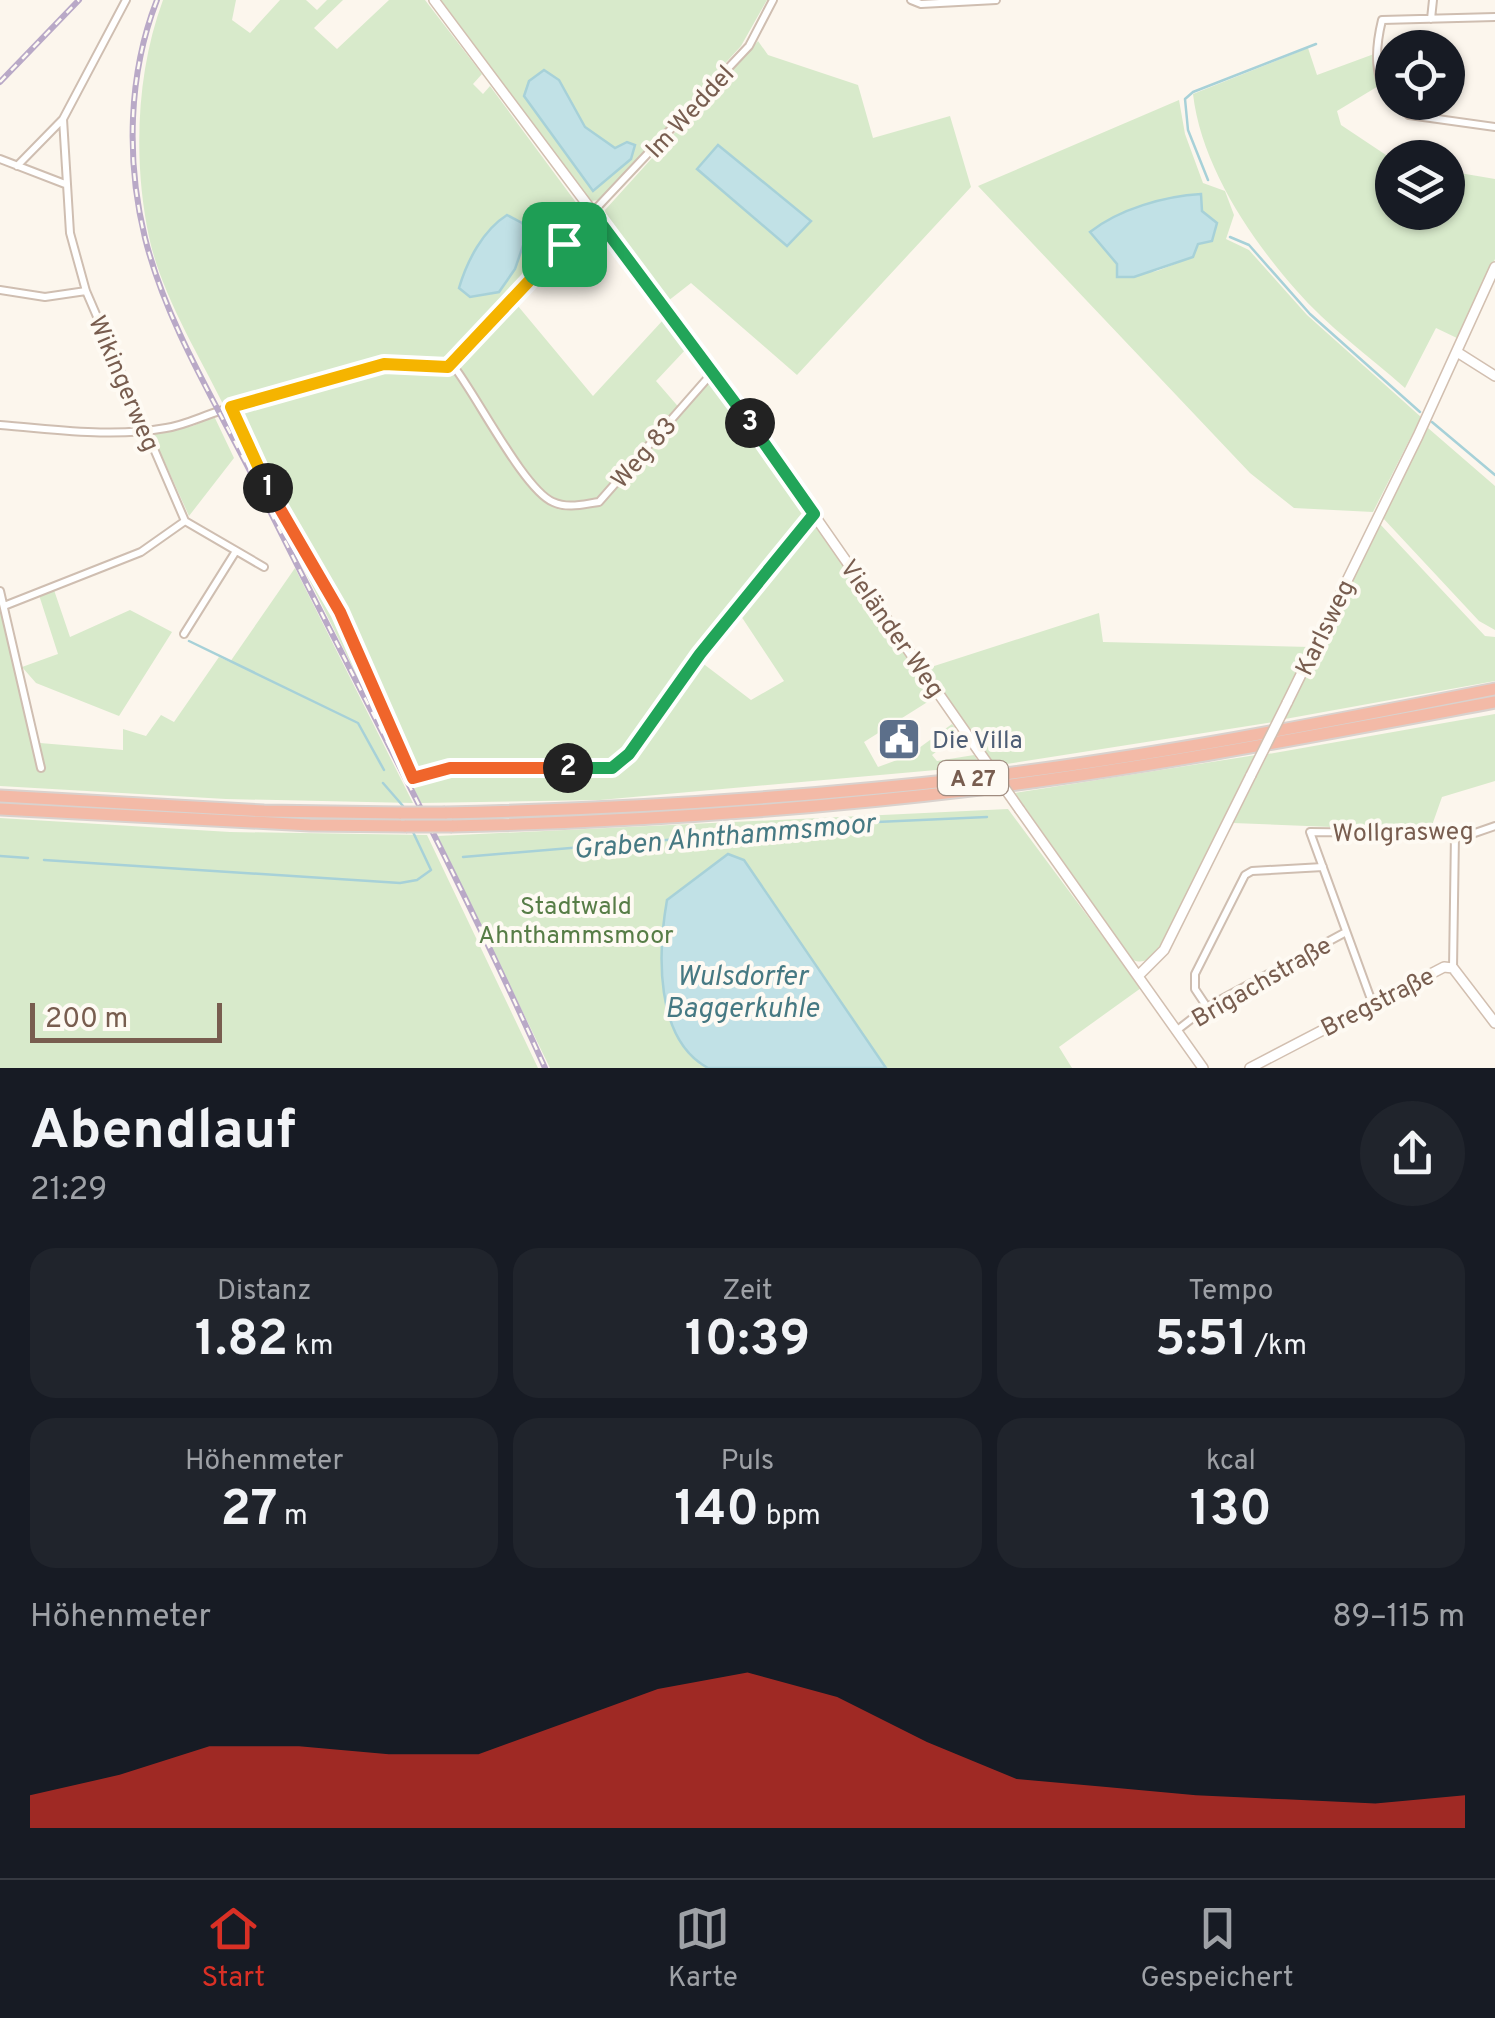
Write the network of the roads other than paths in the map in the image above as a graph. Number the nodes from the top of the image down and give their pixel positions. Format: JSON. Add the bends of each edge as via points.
{"nodes":[{"id":1,"x":126,"y":0,"type":"edge"},
{"id":2,"x":434,"y":0,"type":"edge"},
{"id":3,"x":773,"y":0,"type":"edge"},
{"id":4,"x":910,"y":0,"type":"edge"},
{"id":5,"x":996,"y":0,"type":"edge"},
{"id":6,"x":1433,"y":0,"type":"edge"},
{"id":7,"x":1495,"y":16,"type":"edge"},
{"id":8,"x":1432,"y":18,"type":"junction"},
{"id":9,"x":1380,"y":30,"type":"edge"},
{"id":10,"x":62,"y":119,"type":"junction"},
{"id":11,"x":1445,"y":120,"type":"edge"},
{"id":12,"x":1495,"y":127,"type":"edge"},
{"id":13,"x":0,"y":159,"type":"edge"},
{"id":14,"x":17,"y":166,"type":"junction"},
{"id":15,"x":65,"y":184,"type":"junction"},
{"id":16,"x":594,"y":214,"type":"junction"},
{"id":17,"x":1495,"y":267,"type":"edge"},
{"id":18,"x":0,"y":290,"type":"edge"},
{"id":19,"x":86,"y":291,"type":"junction"},
{"id":20,"x":1456,"y":352,"type":"junction"},
{"id":21,"x":452,"y":364,"type":"junction"},
{"id":22,"x":713,"y":372,"type":"junction"},
{"id":23,"x":1495,"y":376,"type":"edge"},
{"id":24,"x":231,"y":407,"type":"junction"},
{"id":25,"x":0,"y":424,"type":"edge"},
{"id":26,"x":145,"y":431,"type":"junction"},
{"id":27,"x":814,"y":514,"type":"junction"},
{"id":28,"x":184,"y":521,"type":"junction"},
{"id":29,"x":236,"y":551,"type":"junction"},
{"id":30,"x":264,"y":567,"type":"dead end"},
{"id":31,"x":0,"y":591,"type":"edge"},
{"id":32,"x":4,"y":606,"type":"junction"},
{"id":33,"x":184,"y":634,"type":"dead end"},
{"id":34,"x":1495,"y":689,"type":"edge"},
{"id":35,"x":1495,"y":702,"type":"edge"},
{"id":36,"x":40,"y":768,"type":"dead end"},
{"id":37,"x":0,"y":796,"type":"edge"},
{"id":38,"x":0,"y":809,"type":"edge"},
{"id":39,"x":1495,"y":826,"type":"edge"},
{"id":40,"x":1455,"y":834,"type":"junction"},
{"id":41,"x":1322,"y":867,"type":"junction"},
{"id":42,"x":1346,"y":932,"type":"junction"},
{"id":43,"x":1453,"y":968,"type":"junction"},
{"id":44,"x":1138,"y":976,"type":"junction"},
{"id":45,"x":1372,"y":1002,"type":"junction"},
{"id":46,"x":1207,"y":1007,"type":"junction"},
{"id":47,"x":1491,"y":1010,"type":"edge"},
{"id":48,"x":1495,"y":1023,"type":"edge"},
{"id":49,"x":1176,"y":1031,"type":"junction"},
{"id":50,"x":1203,"y":1068,"type":"edge"},
{"id":51,"x":1250,"y":1068,"type":"edge"}],
"edges":[{"from":1,"to":10,"type":"street"},
{"from":2,"to":16,"type":"street","name":"Vieländer Weg"},
{"from":3,"to":16,"type":"street","name":"Im Weddel","via":[[748,46]]},
{"from":4,"to":5,"type":"street"},
{"from":6,"to":8,"type":"street"},
{"from":7,"to":8,"type":"street"},
{"from":8,"to":9,"type":"street","via":[[1382,20]]},
{"from":10,"to":14,"type":"street"},
{"from":10,"to":15,"type":"street","name":"Wikingerweg"},
{"from":11,"to":12,"type":"street"},
{"from":13,"to":14,"type":"street"},
{"from":14,"to":15,"type":"street"},
{"from":15,"to":19,"type":"street","name":"Wikingerweg"},
{"from":16,"to":21,"type":"street","name":"Im Weddel"},
{"from":16,"to":22,"type":"street","name":"Vieländer Weg"},
{"from":17,"to":20,"type":"street","name":"Karlsweg"},
{"from":18,"to":19,"type":"street","via":[[44,297]]},
{"from":19,"to":26,"type":"street","name":"Wikingerweg"},
{"from":20,"to":23,"type":"street"},
{"from":20,"to":44,"type":"street","name":"Karlsweg","bridge":true,"via":[[1164,950]]},
{"from":21,"to":22,"type":"street","name":"Weg 83","via":[[534,488],[569,506],[600,502]]},
{"from":21,"to":24,"type":"street","via":[[384,364]]},
{"from":22,"to":27,"type":"street","name":"Vieländer Weg"},
{"from":24,"to":26,"type":"street"},
{"from":24,"to":27,"type":"street","via":[[261,476],[340,612],[413,778],[450,768],[612,768]]},
{"from":25,"to":26,"type":"street"},
{"from":26,"to":28,"type":"street","name":"Wikingerweg"},
{"from":27,"to":44,"type":"street","name":"Vieländer Weg","bridge":true},
{"from":28,"to":29,"type":"street"},
{"from":28,"to":32,"type":"street","via":[[141,552]]},
{"from":29,"to":30,"type":"street"},
{"from":29,"to":33,"type":"street"},
{"from":31,"to":32,"type":"street"},
{"from":32,"to":36,"type":"street"},
{"from":34,"to":37,"type":"highway","number":"A 27","bridge":true,"via":[[975,778],[713,801],[401,813]]},
{"from":35,"to":38,"type":"highway","number":"A 27","bridge":true,"via":[[1134,768],[722,814],[310,826]]},
{"from":39,"to":40,"type":"street","name":"Wollgrasweg"},
{"from":40,"to":41,"type":"street","name":"Wollgrasweg","via":[[1310,832]]},
{"from":40,"to":43,"type":"street"},
{"from":41,"to":42,"type":"street"},
{"from":41,"to":46,"type":"street","via":[[1252,871],[1239,883],[1194,974]]},
{"from":42,"to":45,"type":"street"},
{"from":42,"to":46,"type":"street","name":"Brigachstraße"},
{"from":43,"to":45,"type":"street","name":"Bregstraße","via":[[1435,969]]},
{"from":43,"to":47,"type":"street"},
{"from":44,"to":49,"type":"street","name":"Vieländer Weg"},
{"from":45,"to":51,"type":"street","name":"Bregstraße"},
{"from":46,"to":49,"type":"street","name":"Brigachstraße"},
{"from":47,"to":48,"type":"street"},
{"from":49,"to":50,"type":"street","name":"Vieländer Weg"}]}
